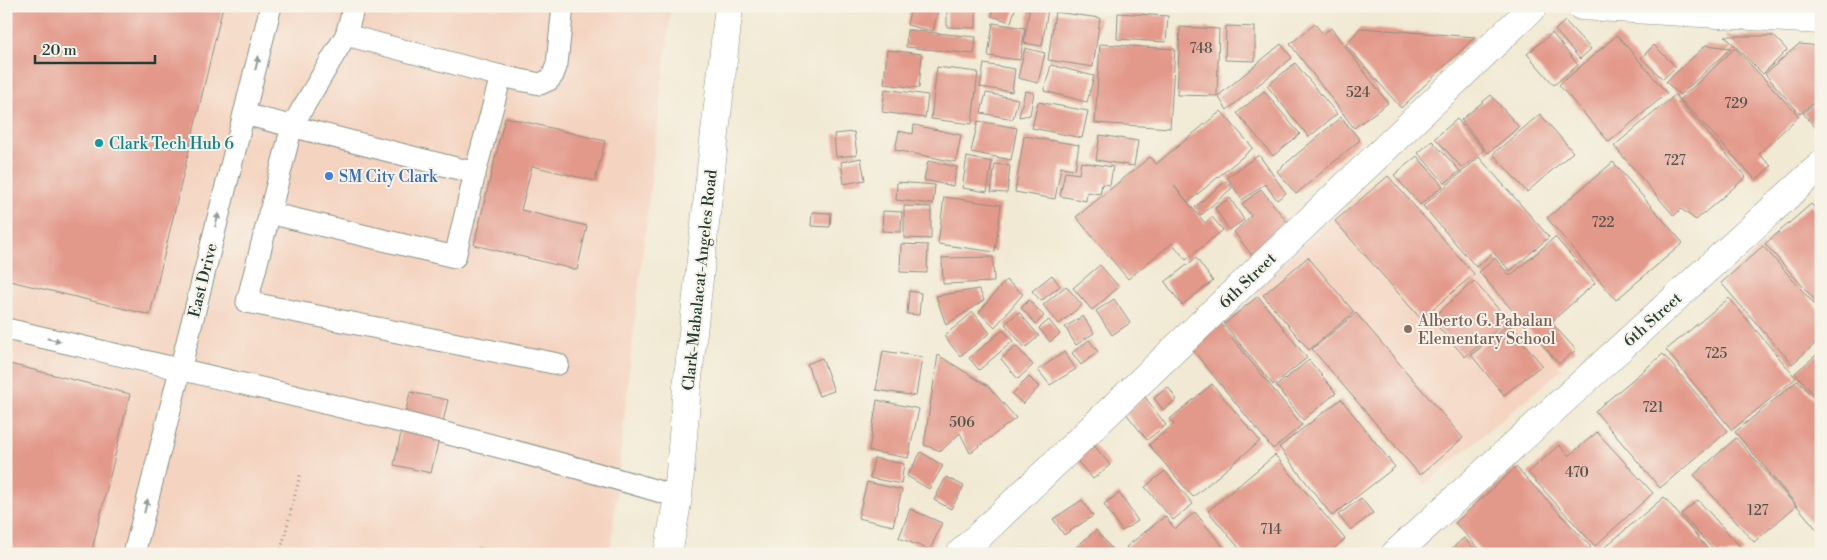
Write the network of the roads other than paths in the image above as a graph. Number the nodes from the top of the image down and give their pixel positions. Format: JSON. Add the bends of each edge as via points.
{"nodes":[{"id":1,"x":271,"y":6,"type":"edge"},
{"id":2,"x":354,"y":6,"type":"edge"},
{"id":3,"x":563,"y":6,"type":"edge"},
{"id":4,"x":729,"y":6,"type":"edge"},
{"id":5,"x":1534,"y":6,"type":"edge"},
{"id":6,"x":1581,"y":6,"type":"edge"},
{"id":7,"x":1821,"y":20,"type":"edge"},
{"id":8,"x":346,"y":35,"type":"junction"},
{"id":9,"x":501,"y":76,"type":"junction"},
{"id":10,"x":244,"y":114,"type":"junction"},
{"id":11,"x":292,"y":126,"type":"junction"},
{"id":12,"x":1821,"y":164,"type":"edge"},
{"id":13,"x":474,"y":173,"type":"junction"},
{"id":14,"x":269,"y":212,"type":"junction"},
{"id":15,"x":6,"y":329,"type":"edge"},
{"id":16,"x":558,"y":364,"type":"dead end"},
{"id":17,"x":180,"y":370,"type":"junction"},
{"id":18,"x":678,"y":497,"type":"junction"},
{"id":19,"x":134,"y":554,"type":"edge"},
{"id":20,"x":668,"y":554,"type":"edge"},
{"id":21,"x":960,"y":554,"type":"edge"},
{"id":22,"x":1395,"y":554,"type":"edge"}],
"edges":[{"from":10,"to":1,"type":"lane","name":"East Drive","one_way":true},
{"from":2,"to":8,"type":"lane"},
{"from":3,"to":9,"type":"lane","via":[[557,64],[549,80],[540,84]]},
{"from":4,"to":18,"type":"street","name":"Clark-Mabalacat-Angeles Road"},
{"from":5,"to":21,"type":"street","name":"6th Street"},
{"from":6,"to":7,"type":"street"},
{"from":8,"to":9,"type":"lane"},
{"from":8,"to":11,"type":"lane"},
{"from":9,"to":13,"type":"lane"},
{"from":10,"to":11,"type":"lane"},
{"from":17,"to":10,"type":"lane","name":"East Drive","one_way":true},
{"from":11,"to":13,"type":"lane"},
{"from":11,"to":14,"type":"lane"},
{"from":12,"to":22,"type":"street","name":"6th Street"},
{"from":13,"to":14,"type":"lane","via":[[455,257]]},
{"from":14,"to":16,"type":"lane","via":[[247,302]]},
{"from":15,"to":17,"type":"lane","one_way":true},
{"from":17,"to":18,"type":"lane","via":[[583,468]]},
{"from":19,"to":17,"type":"lane","name":"East Drive","one_way":true},
{"from":18,"to":20,"type":"street","name":"Clark-Mabalacat-Angeles Road"}]}
